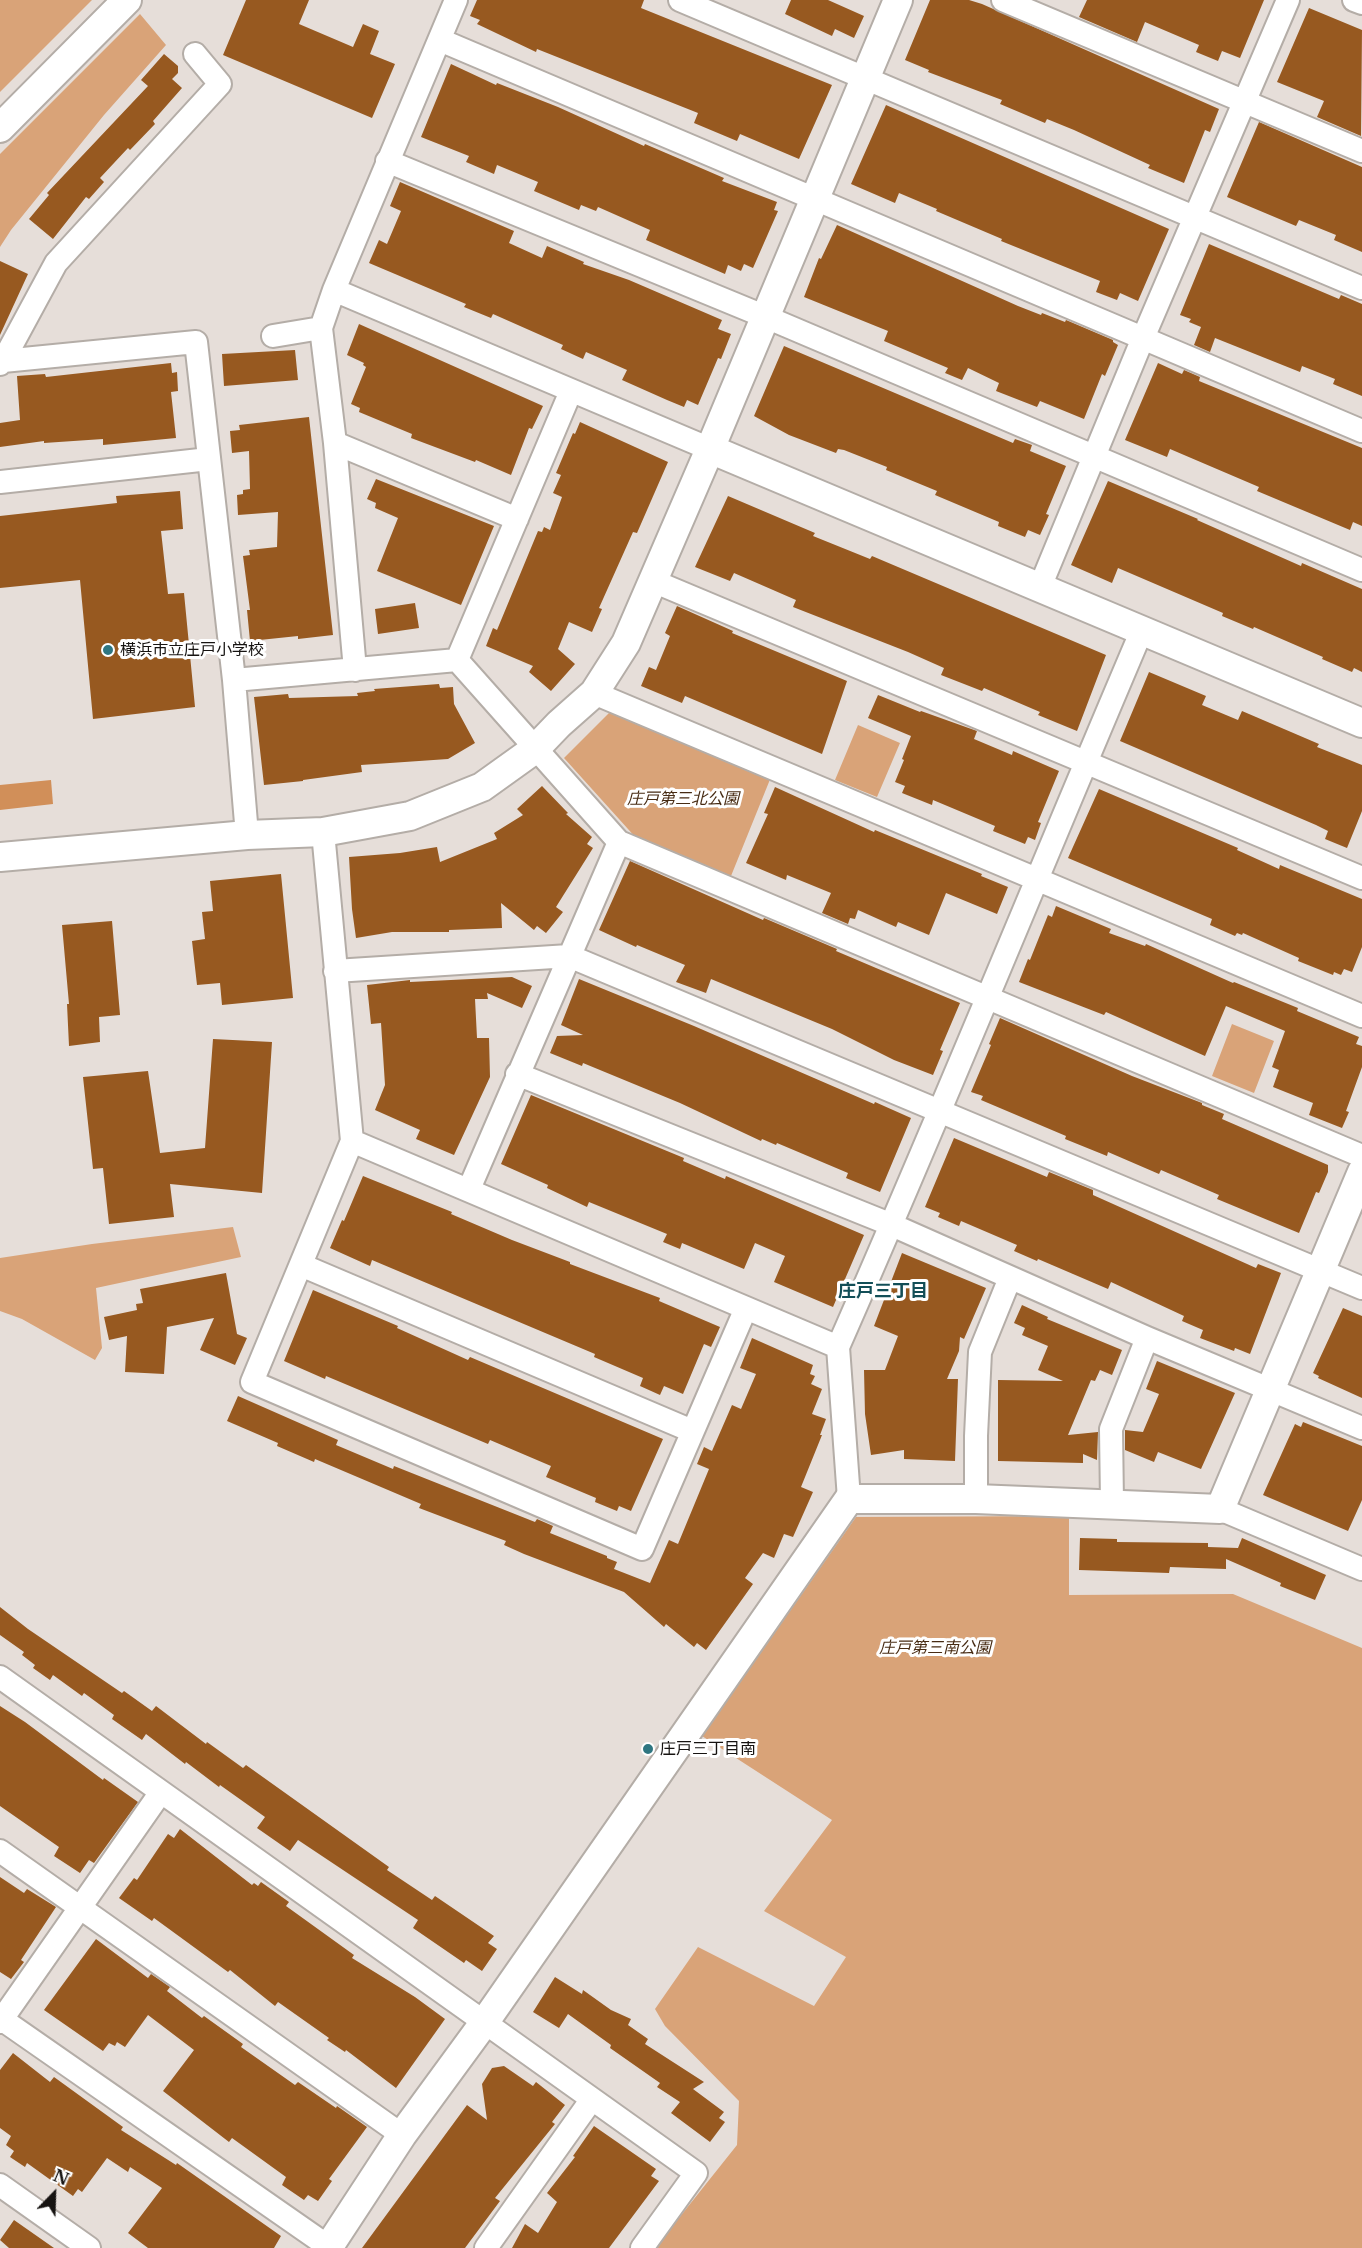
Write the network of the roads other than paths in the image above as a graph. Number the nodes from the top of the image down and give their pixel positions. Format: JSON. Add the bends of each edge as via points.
{"nodes":[{"id":1,"x":456,"y":0,"type":"edge"},
{"id":2,"x":680,"y":0,"type":"edge"},
{"id":3,"x":898,"y":0,"type":"edge"},
{"id":4,"x":1003,"y":0,"type":"edge"},
{"id":5,"x":1288,"y":0,"type":"edge"},
{"id":6,"x":1354,"y":0,"type":"edge"},
{"id":7,"x":123,"y":1,"type":"edge"},
{"id":8,"x":1362,"y":3,"type":"edge"},
{"id":9,"x":440,"y":40,"type":"junction"},
{"id":10,"x":195,"y":54,"type":"dead end"},
{"id":11,"x":866,"y":78,"type":"junction"},
{"id":12,"x":1244,"y":101,"type":"junction"},
{"id":13,"x":0,"y":128,"type":"edge"},
{"id":14,"x":1362,"y":151,"type":"edge"},
{"id":15,"x":387,"y":161,"type":"junction"},
{"id":16,"x":815,"y":201,"type":"junction"},
{"id":17,"x":1196,"y":217,"type":"junction"},
{"id":18,"x":1362,"y":288,"type":"edge"},
{"id":19,"x":334,"y":290,"type":"junction"},
{"id":20,"x":766,"y":317,"type":"junction"},
{"id":21,"x":321,"y":328,"type":"junction"},
{"id":22,"x":273,"y":336,"type":"dead end"},
{"id":23,"x":1143,"y":338,"type":"junction"},
{"id":24,"x":1,"y":362,"type":"edge"},
{"id":25,"x":571,"y":391,"type":"junction"},
{"id":26,"x":1362,"y":431,"type":"edge"},
{"id":27,"x":335,"y":443,"type":"junction"},
{"id":28,"x":710,"y":449,"type":"junction"},
{"id":29,"x":1095,"y":457,"type":"junction"},
{"id":30,"x":209,"y":459,"type":"junction"},
{"id":31,"x":0,"y":482,"type":"edge"},
{"id":32,"x":517,"y":519,"type":"junction"},
{"id":33,"x":1362,"y":570,"type":"edge"},
{"id":34,"x":653,"y":581,"type":"junction"},
{"id":35,"x":1040,"y":587,"type":"junction"},
{"id":36,"x":1142,"y":630,"type":"junction"},
{"id":37,"x":457,"y":660,"type":"junction"},
{"id":38,"x":355,"y":669,"type":"junction"},
{"id":39,"x":234,"y":680,"type":"junction"},
{"id":40,"x":594,"y":693,"type":"junction"},
{"id":41,"x":1362,"y":723,"type":"edge"},
{"id":42,"x":535,"y":749,"type":"junction"},
{"id":43,"x":1086,"y":763,"type":"junction"},
{"id":44,"x":323,"y":832,"type":"junction"},
{"id":45,"x":247,"y":835,"type":"junction"},
{"id":46,"x":620,"y":842,"type":"junction"},
{"id":47,"x":0,"y":857,"type":"edge"},
{"id":48,"x":1362,"y":878,"type":"edge"},
{"id":49,"x":1036,"y":879,"type":"junction"},
{"id":50,"x":569,"y":956,"type":"junction"},
{"id":51,"x":335,"y":970,"type":"junction"},
{"id":52,"x":987,"y":996,"type":"junction"},
{"id":53,"x":1362,"y":1016,"type":"edge"},
{"id":54,"x":517,"y":1074,"type":"junction"},
{"id":55,"x":940,"y":1113,"type":"junction"},
{"id":56,"x":352,"y":1141,"type":"junction"},
{"id":57,"x":1362,"y":1156,"type":"edge"},
{"id":58,"x":1362,"y":1172,"type":"edge"},
{"id":59,"x":469,"y":1189,"type":"junction"},
{"id":60,"x":892,"y":1225,"type":"junction"},
{"id":61,"x":301,"y":1265,"type":"junction"},
{"id":62,"x":1320,"y":1270,"type":"junction"},
{"id":63,"x":1010,"y":1278,"type":"junction"},
{"id":64,"x":1362,"y":1288,"type":"edge"},
{"id":65,"x":746,"y":1308,"type":"junction"},
{"id":66,"x":1147,"y":1338,"type":"junction"},
{"id":67,"x":838,"y":1347,"type":"junction"},
{"id":68,"x":1270,"y":1389,"type":"junction"},
{"id":69,"x":1362,"y":1428,"type":"edge"},
{"id":70,"x":692,"y":1431,"type":"junction"},
{"id":71,"x":849,"y":1499,"type":"junction"},
{"id":72,"x":976,"y":1499,"type":"junction"},
{"id":73,"x":1112,"y":1503,"type":"junction"},
{"id":74,"x":1220,"y":1509,"type":"junction"},
{"id":75,"x":1362,"y":1569,"type":"edge"},
{"id":76,"x":0,"y":1677,"type":"edge"},
{"id":77,"x":161,"y":1792,"type":"junction"},
{"id":78,"x":0,"y":1851,"type":"edge"},
{"id":79,"x":80,"y":1908,"type":"junction"},
{"id":80,"x":1,"y":2020,"type":"edge"},
{"id":81,"x":484,"y":2023,"type":"junction"},
{"id":82,"x":592,"y":2099,"type":"junction"},
{"id":83,"x":402,"y":2135,"type":"junction"},
{"id":84,"x":0,"y":2186,"type":"edge"},
{"id":85,"x":89,"y":2248,"type":"edge"},
{"id":86,"x":329,"y":2248,"type":"edge"},
{"id":87,"x":486,"y":2248,"type":"edge"},
{"id":88,"x":642,"y":2248,"type":"edge"}],
"edges":[{"from":1,"to":9,"type":"street"},
{"from":2,"to":11,"type":"street"},
{"from":3,"to":11,"type":"street"},
{"from":4,"to":12,"type":"street"},
{"from":5,"to":12,"type":"street"},
{"from":6,"to":8,"type":"street"},
{"from":7,"to":13,"type":"street"},
{"from":9,"to":15,"type":"street"},
{"from":9,"to":16,"type":"street"},
{"from":10,"to":24,"type":"street","via":[[220,84],[56,263]]},
{"from":11,"to":16,"type":"street"},
{"from":11,"to":17,"type":"street"},
{"from":12,"to":14,"type":"street"},
{"from":12,"to":17,"type":"street"},
{"from":15,"to":19,"type":"street"},
{"from":15,"to":20,"type":"street"},
{"from":16,"to":20,"type":"street"},
{"from":16,"to":23,"type":"street"},
{"from":17,"to":18,"type":"street"},
{"from":17,"to":23,"type":"street"},
{"from":19,"to":21,"type":"street"},
{"from":19,"to":25,"type":"street"},
{"from":20,"to":28,"type":"street"},
{"from":20,"to":29,"type":"street"},
{"from":21,"to":22,"type":"street"},
{"from":21,"to":27,"type":"street"},
{"from":23,"to":26,"type":"street"},
{"from":23,"to":29,"type":"street"},
{"from":24,"to":30,"type":"street","via":[[196,342]]},
{"from":25,"to":28,"type":"street"},
{"from":25,"to":32,"type":"street"},
{"from":27,"to":32,"type":"street"},
{"from":27,"to":38,"type":"street"},
{"from":28,"to":34,"type":"street"},
{"from":28,"to":35,"type":"street"},
{"from":29,"to":33,"type":"street"},
{"from":29,"to":35,"type":"street"},
{"from":30,"to":31,"type":"street"},
{"from":30,"to":39,"type":"street"},
{"from":32,"to":37,"type":"street"},
{"from":34,"to":40,"type":"street","via":[[626,643]]},
{"from":34,"to":43,"type":"street"},
{"from":35,"to":36,"type":"street"},
{"from":36,"to":41,"type":"street"},
{"from":36,"to":43,"type":"street"},
{"from":37,"to":38,"type":"street"},
{"from":37,"to":42,"type":"street"},
{"from":38,"to":39,"type":"street"},
{"from":39,"to":45,"type":"street"},
{"from":40,"to":42,"type":"street"},
{"from":40,"to":49,"type":"street"},
{"from":42,"to":44,"type":"street","via":[[482,787],[410,816]]},
{"from":42,"to":46,"type":"street"},
{"from":43,"to":48,"type":"street"},
{"from":43,"to":49,"type":"street"},
{"from":44,"to":45,"type":"street"},
{"from":44,"to":51,"type":"street"},
{"from":45,"to":47,"type":"street"},
{"from":46,"to":50,"type":"street"},
{"from":46,"to":52,"type":"street"},
{"from":49,"to":52,"type":"street"},
{"from":49,"to":53,"type":"street"},
{"from":50,"to":51,"type":"street"},
{"from":50,"to":54,"type":"street"},
{"from":50,"to":55,"type":"street"},
{"from":51,"to":56,"type":"street"},
{"from":52,"to":55,"type":"street"},
{"from":52,"to":57,"type":"street"},
{"from":54,"to":59,"type":"street"},
{"from":54,"to":60,"type":"street"},
{"from":55,"to":60,"type":"street"},
{"from":55,"to":62,"type":"street"},
{"from":56,"to":59,"type":"street"},
{"from":56,"to":61,"type":"street"},
{"from":58,"to":62,"type":"street"},
{"from":59,"to":65,"type":"street"},
{"from":60,"to":63,"type":"street"},
{"from":60,"to":67,"type":"street"},
{"from":61,"to":70,"type":"street"},
{"from":61,"to":70,"type":"street","via":[[252,1382],[642,1549]]},
{"from":62,"to":64,"type":"street"},
{"from":62,"to":68,"type":"street"},
{"from":63,"to":66,"type":"street"},
{"from":63,"to":72,"type":"street","via":[[980,1352]]},
{"from":65,"to":67,"type":"street"},
{"from":65,"to":70,"type":"street"},
{"from":66,"to":68,"type":"street"},
{"from":66,"to":73,"type":"street","via":[[1111,1429]]},
{"from":67,"to":71,"type":"street"},
{"from":68,"to":69,"type":"street"},
{"from":68,"to":74,"type":"street"},
{"from":71,"to":72,"type":"street"},
{"from":71,"to":81,"type":"street"},
{"from":72,"to":73,"type":"street"},
{"from":73,"to":74,"type":"street"},
{"from":74,"to":75,"type":"street"},
{"from":76,"to":77,"type":"street"},
{"from":77,"to":79,"type":"street"},
{"from":77,"to":81,"type":"street"},
{"from":78,"to":79,"type":"street"},
{"from":79,"to":80,"type":"street"},
{"from":79,"to":83,"type":"street"},
{"from":80,"to":86,"type":"street"},
{"from":81,"to":82,"type":"street"},
{"from":81,"to":83,"type":"street"},
{"from":82,"to":87,"type":"street"},
{"from":82,"to":88,"type":"street","via":[[696,2173]]},
{"from":83,"to":86,"type":"street"},
{"from":84,"to":85,"type":"street"}]}
